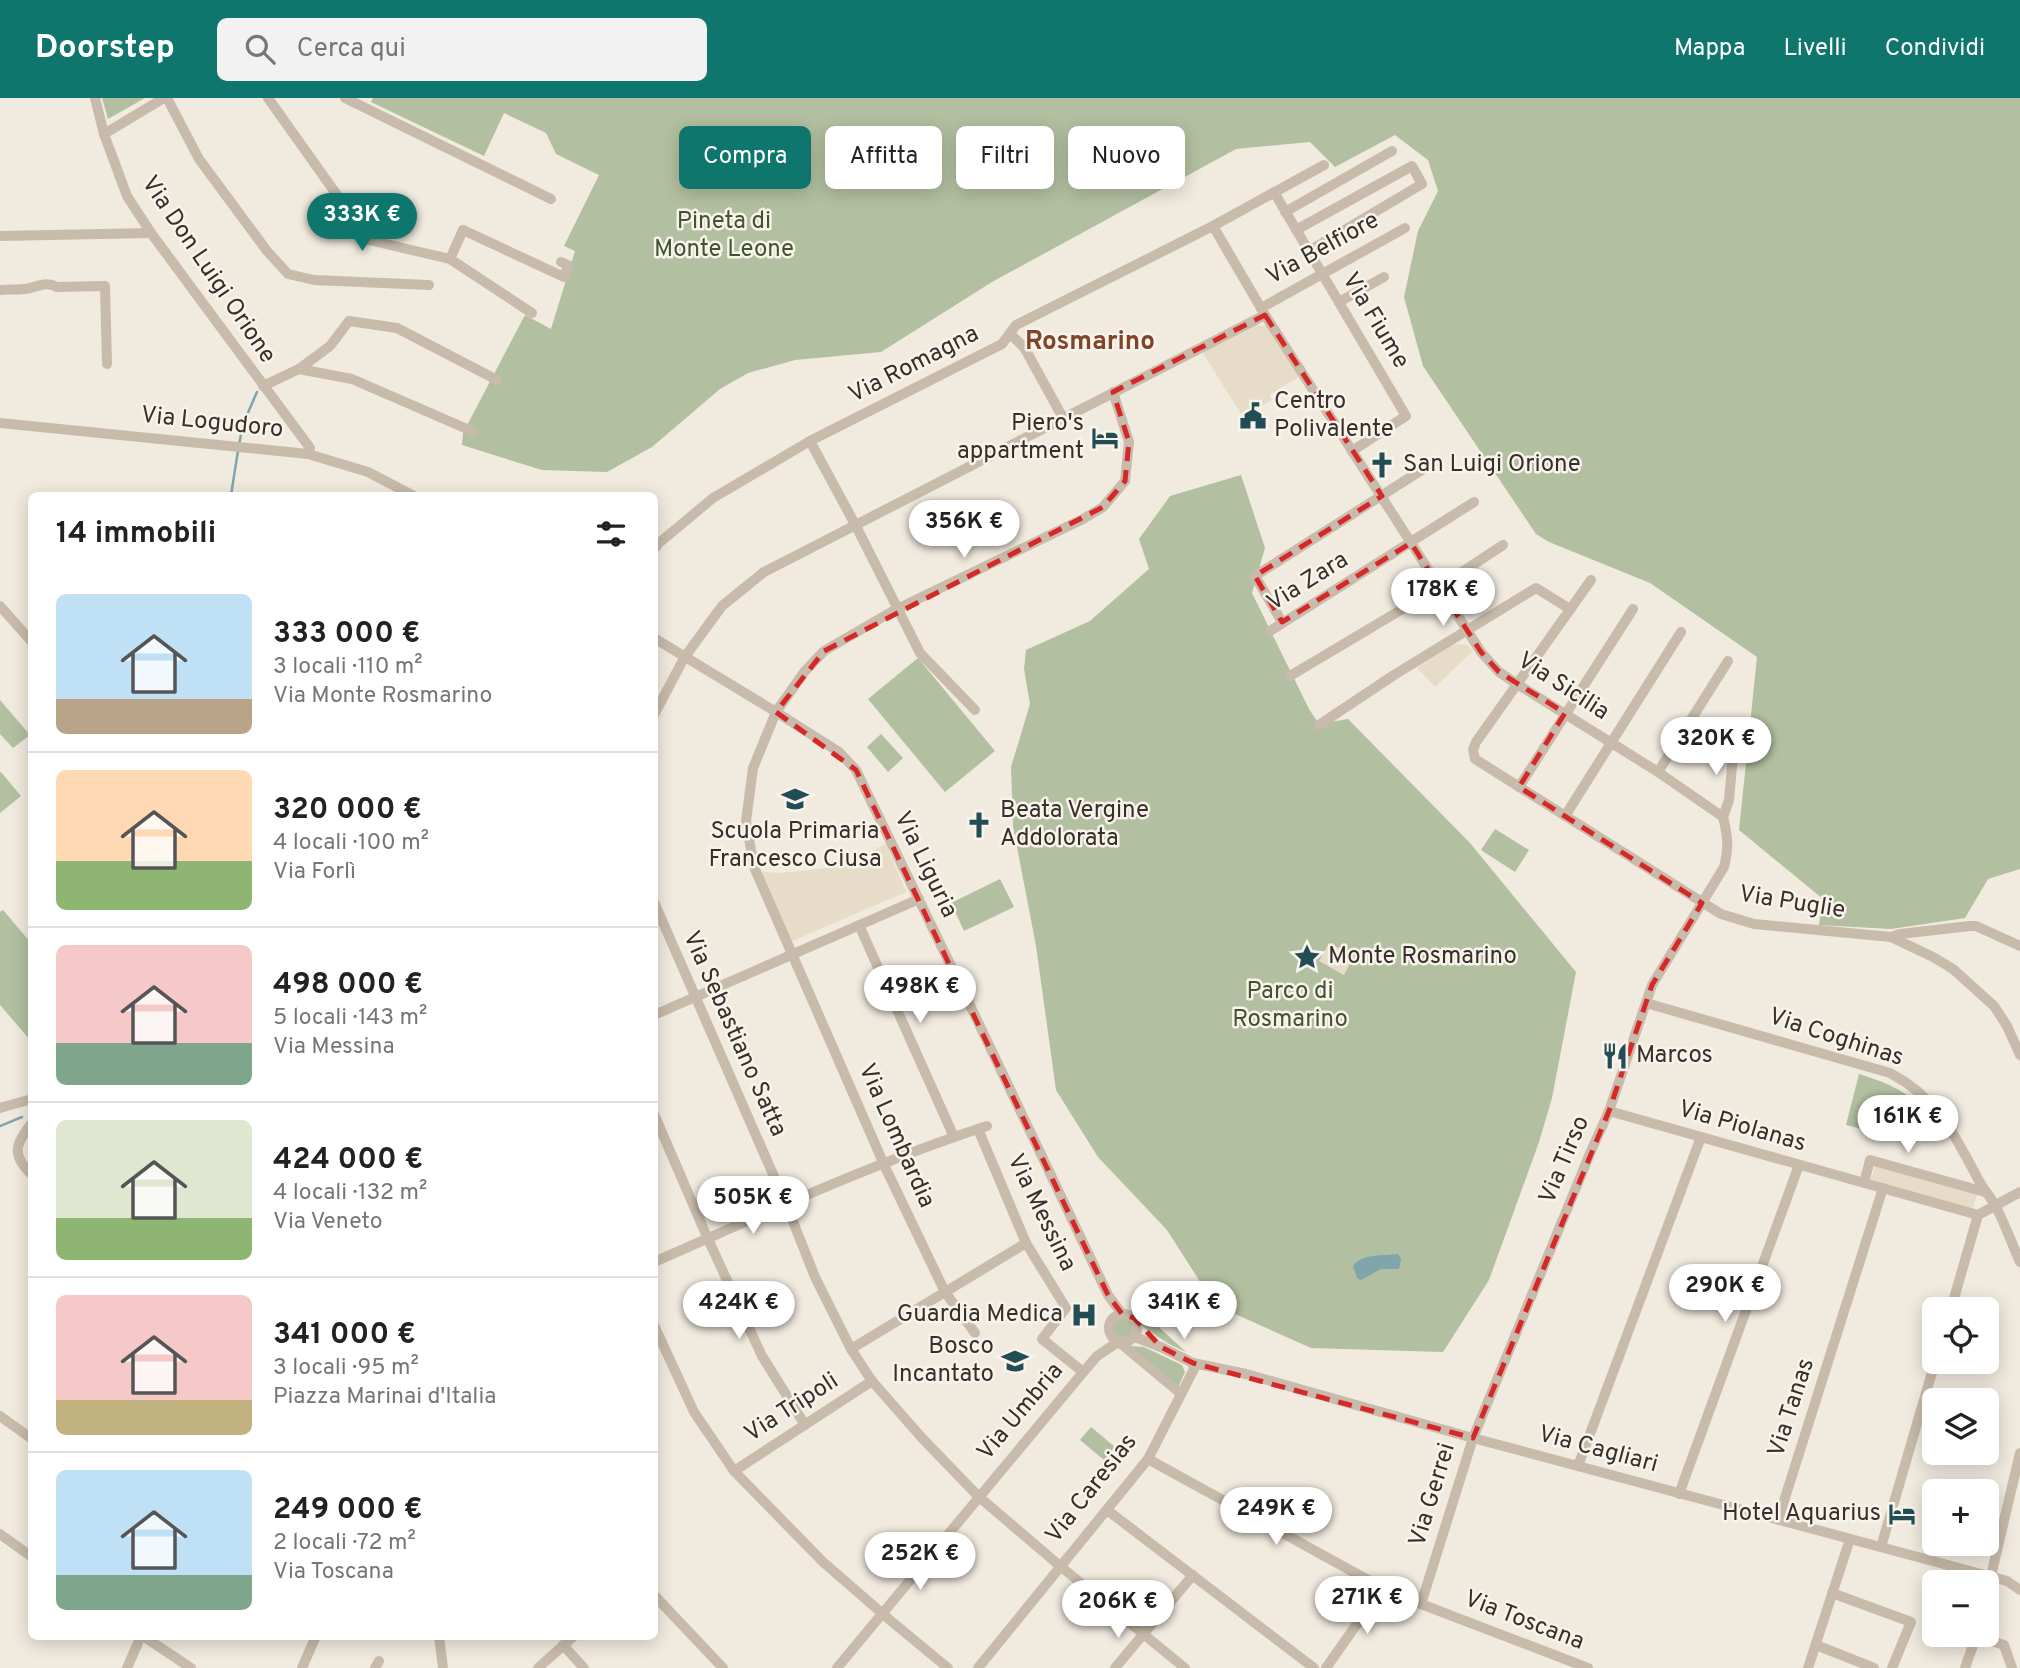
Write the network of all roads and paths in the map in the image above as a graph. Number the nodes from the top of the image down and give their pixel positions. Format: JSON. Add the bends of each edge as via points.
{"nodes":[{"id":1,"x":95,"y":98,"type":"edge"},
{"id":2,"x":165,"y":98,"type":"edge"},
{"id":3,"x":268,"y":98,"type":"edge"},
{"id":4,"x":345,"y":98,"type":"edge"},
{"id":5,"x":104,"y":134,"type":"junction"},
{"id":6,"x":1392,"y":151,"type":"dead end"},
{"id":7,"x":1324,"y":164,"type":"dead end"},
{"id":8,"x":1274,"y":192,"type":"junction"},
{"id":9,"x":551,"y":199,"type":"dead end"},
{"id":10,"x":1285,"y":212,"type":"junction"},
{"id":11,"x":1213,"y":226,"type":"junction"},
{"id":12,"x":1405,"y":228,"type":"dead end"},
{"id":13,"x":1296,"y":230,"type":"junction"},
{"id":14,"x":151,"y":233,"type":"junction"},
{"id":15,"x":0,"y":236,"type":"edge"},
{"id":16,"x":1309,"y":251,"type":"junction"},
{"id":17,"x":450,"y":259,"type":"junction"},
{"id":18,"x":561,"y":262,"type":"dead end"},
{"id":19,"x":1322,"y":274,"type":"junction"},
{"id":20,"x":1384,"y":277,"type":"dead end"},
{"id":21,"x":429,"y":285,"type":"dead end"},
{"id":22,"x":0,"y":290,"type":"edge"},
{"id":23,"x":1339,"y":302,"type":"junction"},
{"id":24,"x":1263,"y":311,"type":"junction"},
{"id":25,"x":532,"y":313,"type":"dead end"},
{"id":26,"x":1010,"y":334,"type":"junction"},
{"id":27,"x":107,"y":364,"type":"dead end"},
{"id":28,"x":299,"y":369,"type":"junction"},
{"id":29,"x":497,"y":380,"type":"dead end"},
{"id":30,"x":263,"y":386,"type":"junction"},
{"id":31,"x":1113,"y":392,"type":"junction"},
{"id":32,"x":1063,"y":418,"type":"junction"},
{"id":33,"x":0,"y":423,"type":"edge"},
{"id":34,"x":474,"y":432,"type":"dead end"},
{"id":35,"x":810,"y":441,"type":"junction"},
{"id":36,"x":1352,"y":451,"type":"junction"},
{"id":37,"x":308,"y":454,"type":"junction"},
{"id":38,"x":1436,"y":461,"type":"dead end"},
{"id":39,"x":406,"y":492,"type":"edge"},
{"id":40,"x":1381,"y":496,"type":"junction"},
{"id":41,"x":1474,"y":502,"type":"dead end"},
{"id":42,"x":855,"y":524,"type":"junction"},
{"id":43,"x":1411,"y":543,"type":"junction"},
{"id":44,"x":658,"y":544,"type":"edge"},
{"id":45,"x":1503,"y":545,"type":"dead end"},
{"id":46,"x":1591,"y":580,"type":"dead end"},
{"id":47,"x":1439,"y":587,"type":"junction"},
{"id":48,"x":0,"y":606,"type":"edge"},
{"id":49,"x":898,"y":609,"type":"junction"},
{"id":50,"x":1570,"y":609,"type":"junction"},
{"id":51,"x":1633,"y":609,"type":"dead end"},
{"id":52,"x":1282,"y":622,"type":"junction"},
{"id":53,"x":1269,"y":631,"type":"dead end"},
{"id":54,"x":1467,"y":631,"type":"junction"},
{"id":55,"x":1681,"y":632,"type":"dead end"},
{"id":56,"x":28,"y":638,"type":"edge"},
{"id":57,"x":658,"y":641,"type":"edge"},
{"id":58,"x":684,"y":658,"type":"junction"},
{"id":59,"x":1728,"y":661,"type":"dead end"},
{"id":60,"x":1290,"y":676,"type":"dead end"},
{"id":61,"x":1517,"y":684,"type":"junction"},
{"id":62,"x":658,"y":707,"type":"edge"},
{"id":63,"x":975,"y":710,"type":"dead end"},
{"id":64,"x":776,"y":712,"type":"junction"},
{"id":65,"x":1565,"y":713,"type":"junction"},
{"id":66,"x":1319,"y":725,"type":"dead end"},
{"id":67,"x":1612,"y":744,"type":"junction"},
{"id":68,"x":1734,"y":744,"type":"dead end"},
{"id":69,"x":1658,"y":772,"type":"junction"},
{"id":70,"x":1518,"y":787,"type":"junction"},
{"id":71,"x":1565,"y":816,"type":"junction"},
{"id":72,"x":1723,"y":817,"type":"junction"},
{"id":73,"x":919,"y":899,"type":"junction"},
{"id":74,"x":1702,"y":903,"type":"junction"},
{"id":75,"x":658,"y":911,"type":"edge"},
{"id":76,"x":859,"y":926,"type":"junction"},
{"id":77,"x":1891,"y":937,"type":"junction"},
{"id":78,"x":2020,"y":946,"type":"edge"},
{"id":79,"x":792,"y":955,"type":"junction"},
{"id":80,"x":695,"y":997,"type":"junction"},
{"id":81,"x":1646,"y":1003,"type":"junction"},
{"id":82,"x":658,"y":1012,"type":"edge"},
{"id":83,"x":2020,"y":1055,"type":"edge"},
{"id":84,"x":28,"y":1100,"type":"edge"},
{"id":85,"x":0,"y":1108,"type":"edge"},
{"id":86,"x":1609,"y":1111,"type":"junction"},
{"id":87,"x":658,"y":1123,"type":"edge"},
{"id":88,"x":28,"y":1128,"type":"edge"},
{"id":89,"x":954,"y":1137,"type":"junction"},
{"id":90,"x":1701,"y":1137,"type":"junction"},
{"id":91,"x":884,"y":1165,"type":"junction"},
{"id":92,"x":1799,"y":1165,"type":"junction"},
{"id":93,"x":28,"y":1171,"type":"edge"},
{"id":94,"x":1864,"y":1183,"type":"junction"},
{"id":95,"x":1883,"y":1188,"type":"junction"},
{"id":96,"x":1985,"y":1192,"type":"junction"},
{"id":97,"x":2020,"y":1192,"type":"edge"},
{"id":98,"x":786,"y":1204,"type":"junction"},
{"id":99,"x":1995,"y":1205,"type":"junction"},
{"id":100,"x":1978,"y":1215,"type":"junction"},
{"id":101,"x":708,"y":1239,"type":"junction"},
{"id":102,"x":1026,"y":1243,"type":"junction"},
{"id":103,"x":658,"y":1260,"type":"edge"},
{"id":104,"x":2020,"y":1262,"type":"edge"},
{"id":105,"x":944,"y":1292,"type":"junction"},
{"id":106,"x":1954,"y":1297,"type":"edge"},
{"id":107,"x":1114,"y":1320,"type":"junction"},
{"id":108,"x":1137,"y":1326,"type":"junction"},
{"id":109,"x":975,"y":1333,"type":"dead end"},
{"id":110,"x":658,"y":1334,"type":"edge"},
{"id":111,"x":1135,"y":1337,"type":"junction"},
{"id":112,"x":1119,"y":1342,"type":"junction"},
{"id":113,"x":1161,"y":1347,"type":"junction"},
{"id":114,"x":851,"y":1349,"type":"junction"},
{"id":115,"x":1097,"y":1356,"type":"junction"},
{"id":116,"x":1194,"y":1363,"type":"junction"},
{"id":117,"x":1083,"y":1372,"type":"junction"},
{"id":118,"x":1931,"y":1374,"type":"edge"},
{"id":119,"x":872,"y":1381,"type":"junction"},
{"id":120,"x":1180,"y":1393,"type":"junction"},
{"id":121,"x":0,"y":1416,"type":"edge"},
{"id":122,"x":805,"y":1425,"type":"junction"},
{"id":123,"x":28,"y":1436,"type":"edge"},
{"id":124,"x":1473,"y":1438,"type":"junction"},
{"id":125,"x":2020,"y":1453,"type":"edge"},
{"id":126,"x":1148,"y":1459,"type":"junction"},
{"id":127,"x":1578,"y":1466,"type":"junction"},
{"id":128,"x":734,"y":1471,"type":"junction"},
{"id":129,"x":1679,"y":1493,"type":"junction"},
{"id":130,"x":978,"y":1496,"type":"junction"},
{"id":131,"x":1107,"y":1510,"type":"junction"},
{"id":132,"x":1778,"y":1520,"type":"junction"},
{"id":133,"x":0,"y":1534,"type":"edge"},
{"id":134,"x":1850,"y":1539,"type":"junction"},
{"id":135,"x":1881,"y":1547,"type":"junction"},
{"id":136,"x":28,"y":1554,"type":"edge"},
{"id":137,"x":1060,"y":1566,"type":"junction"},
{"id":138,"x":1965,"y":1570,"type":"edge"},
{"id":139,"x":1993,"y":1570,"type":"edge"},
{"id":140,"x":1193,"y":1576,"type":"junction"},
{"id":141,"x":1999,"y":1579,"type":"edge"},
{"id":142,"x":1383,"y":1587,"type":"junction"},
{"id":143,"x":2020,"y":1590,"type":"edge"},
{"id":144,"x":1832,"y":1594,"type":"junction"},
{"id":145,"x":658,"y":1599,"type":"edge"},
{"id":146,"x":1421,"y":1604,"type":"junction"},
{"id":147,"x":883,"y":1613,"type":"junction"},
{"id":148,"x":1144,"y":1635,"type":"junction"},
{"id":149,"x":140,"y":1640,"type":"edge"},
{"id":150,"x":148,"y":1640,"type":"edge"},
{"id":151,"x":314,"y":1640,"type":"edge"},
{"id":152,"x":440,"y":1640,"type":"edge"},
{"id":153,"x":569,"y":1640,"type":"edge"},
{"id":154,"x":1999,"y":1643,"type":"edge"},
{"id":155,"x":564,"y":1645,"type":"junction"},
{"id":156,"x":1816,"y":1645,"type":"junction"},
{"id":157,"x":1973,"y":1647,"type":"edge"},
{"id":158,"x":127,"y":1668,"type":"edge"},
{"id":159,"x":191,"y":1668,"type":"edge"},
{"id":160,"x":302,"y":1668,"type":"edge"},
{"id":161,"x":443,"y":1668,"type":"edge"},
{"id":162,"x":538,"y":1668,"type":"edge"},
{"id":163,"x":584,"y":1668,"type":"edge"},
{"id":164,"x":723,"y":1668,"type":"edge"},
{"id":165,"x":837,"y":1668,"type":"edge"},
{"id":166,"x":948,"y":1668,"type":"edge"},
{"id":167,"x":978,"y":1668,"type":"edge"},
{"id":168,"x":1115,"y":1668,"type":"edge"},
{"id":169,"x":1185,"y":1668,"type":"edge"},
{"id":170,"x":1314,"y":1668,"type":"edge"},
{"id":171,"x":1326,"y":1668,"type":"edge"},
{"id":172,"x":1588,"y":1668,"type":"edge"},
{"id":173,"x":1808,"y":1668,"type":"edge"},
{"id":174,"x":1874,"y":1668,"type":"edge"},
{"id":175,"x":1892,"y":1668,"type":"edge"},
{"id":176,"x":1965,"y":1668,"type":"edge"},
{"id":177,"x":2012,"y":1668,"type":"edge"}],
"edges":[{"from":1,"to":5,"type":"street","name":"Via Don Luigi Orione"},
{"from":2,"to":5,"type":"street"},
{"from":2,"to":21,"type":"street","via":[[199,159],[288,274],[314,280]]},
{"from":3,"to":17,"type":"street","via":[[369,240]]},
{"from":4,"to":9,"type":"street"},
{"from":5,"to":14,"type":"street","name":"Via Don Luigi Orione","via":[[127,196]]},
{"from":6,"to":10,"type":"street"},
{"from":7,"to":8,"type":"street","name":"Via Romagna"},
{"from":8,"to":10,"type":"street","name":"Via Fiume"},
{"from":8,"to":11,"type":"street","name":"Via Romagna"},
{"from":10,"to":13,"type":"street","name":"Via Fiume"},
{"from":11,"to":24,"type":"street","name":"Via Sicilia"},
{"from":11,"to":26,"type":"street","name":"Via Romagna","via":[[1016,325]]},
{"from":12,"to":19,"type":"street","name":"Via Belfiore"},
{"from":13,"to":16,"type":"street","name":"Via Fiume"},
{"from":13,"to":16,"type":"street","via":[[1412,166],[1422,184]]},
{"from":14,"to":15,"type":"street"},
{"from":14,"to":30,"type":"street","name":"Via Don Luigi Orione"},
{"from":16,"to":19,"type":"street","name":"Via Fiume"},
{"from":17,"to":18,"type":"street","via":[[463,230],[564,277],[568,265]]},
{"from":17,"to":25,"type":"street"},
{"from":19,"to":23,"type":"street","name":"Via Fiume"},
{"from":19,"to":24,"type":"street","name":"Via Belfiore"},
{"from":20,"to":23,"type":"street"},
{"from":22,"to":27,"type":"street","via":[[38,284],[105,286]]},
{"from":23,"to":36,"type":"street","name":"Via Fiume","via":[[1406,416]]},
{"from":24,"to":31,"type":"street"},
{"from":24,"to":36,"type":"street","name":"Via Sicilia"},
{"from":26,"to":32,"type":"street","via":[[1024,347]]},
{"from":26,"to":35,"type":"street","name":"Via Romagna","via":[[1002,344]]},
{"from":28,"to":29,"type":"street","via":[[330,346],[349,321],[397,328]]},
{"from":28,"to":30,"type":"street"},
{"from":28,"to":34,"type":"street","via":[[352,379]]},
{"from":30,"to":37,"type":"street","name":"Via Don Luigi Orione","via":[[310,448]]},
{"from":31,"to":32,"type":"street"},
{"from":31,"to":49,"type":"street","name":"Via Lombardia","via":[[1129,442],[1125,481],[1103,507]]},
{"from":32,"to":42,"type":"street"},
{"from":33,"to":37,"type":"street","name":"Via Logudoro"},
{"from":35,"to":42,"type":"street"},
{"from":35,"to":44,"type":"street","name":"Via Romagna","via":[[713,498]]},
{"from":36,"to":40,"type":"street","name":"Via Sicilia"},
{"from":37,"to":39,"type":"street","name":"Via Logudoro","via":[[368,472]]},
{"from":38,"to":40,"type":"street"},
{"from":40,"to":43,"type":"street","name":"Via Sicilia"},
{"from":40,"to":52,"type":"street","via":[[1255,576]]},
{"from":41,"to":43,"type":"street","name":"Via Zara"},
{"from":42,"to":49,"type":"street"},
{"from":42,"to":58,"type":"street","via":[[764,572],[722,606]]},
{"from":43,"to":47,"type":"street","name":"Via Sicilia"},
{"from":43,"to":52,"type":"street","name":"Via Zara"},
{"from":45,"to":47,"type":"street"},
{"from":46,"to":50,"type":"street"},
{"from":47,"to":54,"type":"street","name":"Via Sicilia"},
{"from":47,"to":60,"type":"street"},
{"from":48,"to":56,"type":"street"},
{"from":49,"to":63,"type":"street","via":[[920,653]]},
{"from":49,"to":64,"type":"street","name":"Via Lombardia","via":[[824,651]]},
{"from":50,"to":54,"type":"street","via":[[1536,588]]},
{"from":50,"to":61,"type":"street"},
{"from":51,"to":65,"type":"street"},
{"from":52,"to":53,"type":"street","name":"Via Zara"},
{"from":54,"to":61,"type":"street","name":"Via Sicilia","via":[[1499,672]]},
{"from":54,"to":66,"type":"street"},
{"from":55,"to":67,"type":"street"},
{"from":57,"to":58,"type":"street"},
{"from":58,"to":62,"type":"street"},
{"from":58,"to":64,"type":"street"},
{"from":59,"to":69,"type":"street"},
{"from":61,"to":65,"type":"street","name":"Via Sicilia"},
{"from":61,"to":70,"type":"street","name":"Via Puglie","via":[[1473,750],[1475,760]]},
{"from":64,"to":73,"type":"street","name":"Via Liguria","via":[[839,752],[856,770]]},
{"from":64,"to":79,"type":"street","name":"Via Lombardia","via":[[753,768],[746,821],[754,867]]},
{"from":65,"to":67,"type":"street","name":"Via Sicilia"},
{"from":65,"to":70,"type":"street"},
{"from":67,"to":69,"type":"street","name":"Via Sicilia"},
{"from":67,"to":71,"type":"street"},
{"from":68,"to":72,"type":"street","via":[[1730,800]]},
{"from":69,"to":72,"type":"street","name":"Via Sicilia"},
{"from":70,"to":71,"type":"street","name":"Via Puglie"},
{"from":71,"to":74,"type":"street","name":"Via Puglie"},
{"from":72,"to":74,"type":"street","via":[[1728,848],[1724,867]]},
{"from":73,"to":76,"type":"street"},
{"from":73,"to":107,"type":"street","name":"Via Liguria","via":[[1108,1294]]},
{"from":74,"to":77,"type":"street","name":"Via Puglie","via":[[1754,924]]},
{"from":74,"to":81,"type":"street","name":"Via Tirso","via":[[1652,985]]},
{"from":75,"to":80,"type":"street","name":"Via Sebastiano Satta"},
{"from":76,"to":79,"type":"street"},
{"from":76,"to":89,"type":"street"},
{"from":77,"to":78,"type":"street","via":[[1976,926]]},
{"from":77,"to":83,"type":"street","name":"Via Puglie","via":[[1953,969],[1979,991],[2007,1026]]},
{"from":79,"to":80,"type":"street"},
{"from":79,"to":91,"type":"street","name":"Via Lombardia"},
{"from":80,"to":82,"type":"street"},
{"from":80,"to":98,"type":"street","name":"Via Sebastiano Satta"},
{"from":81,"to":86,"type":"street","name":"Via Tirso"},
{"from":81,"to":96,"type":"street","name":"Via Coghinas","via":[[1903,1080],[1948,1123]]},
{"from":84,"to":85,"type":"street"},
{"from":86,"to":90,"type":"street","name":"Via Piolanas"},
{"from":86,"to":124,"type":"street","name":"Via Tirso"},
{"from":87,"to":101,"type":"street"},
{"from":88,"to":93,"type":"street","via":[[16,1150]]},
{"from":89,"to":91,"type":"street"},
{"from":89,"to":102,"type":"street","name":"Via Messina","via":[[982,1127]]},
{"from":90,"to":92,"type":"street","name":"Via Piolanas"},
{"from":90,"to":127,"type":"street"},
{"from":91,"to":98,"type":"street"},
{"from":91,"to":105,"type":"street","name":"Via Lombardia"},
{"from":92,"to":94,"type":"street","name":"Via Piolanas"},
{"from":92,"to":129,"type":"street"},
{"from":94,"to":95,"type":"street","name":"Via Piolanas"},
{"from":94,"to":96,"type":"street","via":[[1870,1160]]},
{"from":95,"to":100,"type":"street","name":"Via Piolanas"},
{"from":95,"to":132,"type":"street","name":"Via Tanas"},
{"from":96,"to":99,"type":"street","name":"Via Coghinas"},
{"from":97,"to":99,"type":"street"},
{"from":98,"to":101,"type":"street"},
{"from":98,"to":114,"type":"street","name":"Via Sebastiano Satta"},
{"from":99,"to":100,"type":"street"},
{"from":99,"to":104,"type":"street","name":"Via Coghinas"},
{"from":100,"to":106,"type":"street"},
{"from":101,"to":103,"type":"street"},
{"from":101,"to":122,"type":"street","via":[[762,1356]]},
{"from":102,"to":105,"type":"street"},
{"from":102,"to":117,"type":"street","name":"Via Messina","via":[[1066,1308],[1042,1339]]},
{"from":105,"to":109,"type":"street","name":"Via Lombardia"},
{"from":105,"to":114,"type":"street"},
{"from":107,"to":108,"type":"street","via":[[1132,1317]]},
{"from":107,"to":112,"type":"street","via":[[1110,1336]]},
{"from":107,"to":115,"type":"street","name":"Via Umbria"},
{"from":108,"to":111,"type":"street"},
{"from":108,"to":113,"type":"street"},
{"from":110,"to":128,"type":"street","via":[[694,1412]]},
{"from":111,"to":112,"type":"street"},
{"from":111,"to":113,"type":"street"},
{"from":112,"to":115,"type":"street","name":"Via Umbria"},
{"from":112,"to":120,"type":"street"},
{"from":113,"to":116,"type":"street","name":"Via Cagliari"},
{"from":114,"to":119,"type":"street","name":"Via Sebastiano Satta"},
{"from":115,"to":117,"type":"street","name":"Via Umbria"},
{"from":116,"to":120,"type":"street","name":"Via Caresias"},
{"from":116,"to":124,"type":"street","name":"Via Cagliari"},
{"from":117,"to":130,"type":"street","name":"Via Umbria"},
{"from":118,"to":135,"type":"street"},
{"from":119,"to":122,"type":"street","name":"Via Tripoli"},
{"from":119,"to":130,"type":"street","name":"Via Sebastiano Satta"},
{"from":120,"to":126,"type":"street","name":"Via Caresias"},
{"from":121,"to":123,"type":"street"},
{"from":122,"to":128,"type":"street","name":"Via Tripoli"},
{"from":124,"to":127,"type":"street","name":"Via Cagliari"},
{"from":124,"to":146,"type":"street","name":"Via Gerrei"},
{"from":125,"to":139,"type":"street"},
{"from":126,"to":131,"type":"street","name":"Via Caresias"},
{"from":126,"to":142,"type":"street","name":"Via Toscana"},
{"from":127,"to":129,"type":"street","name":"Via Cagliari"},
{"from":128,"to":147,"type":"street","via":[[823,1562]]},
{"from":129,"to":132,"type":"street","name":"Via Cagliari"},
{"from":130,"to":137,"type":"street","name":"Via Sebastiano Satta"},
{"from":130,"to":147,"type":"street","name":"Via Umbria"},
{"from":131,"to":137,"type":"street","name":"Via Caresias"},
{"from":131,"to":140,"type":"street"},
{"from":132,"to":134,"type":"street","name":"Via Cagliari"},
{"from":133,"to":136,"type":"street"},
{"from":134,"to":135,"type":"street","name":"Via Cagliari"},
{"from":134,"to":144,"type":"street"},
{"from":135,"to":138,"type":"street","name":"Via Cagliari"},
{"from":137,"to":148,"type":"street","name":"Via Sebastiano Satta"},
{"from":137,"to":167,"type":"street","name":"Via Caresias"},
{"from":140,"to":148,"type":"street"},
{"from":140,"to":170,"type":"street"},
{"from":141,"to":143,"type":"street","name":"Via Cagliari"},
{"from":142,"to":146,"type":"street","name":"Via Toscana"},
{"from":142,"to":171,"type":"street"},
{"from":144,"to":156,"type":"street"},
{"from":144,"to":175,"type":"street","via":[[1911,1622]]},
{"from":145,"to":164,"type":"street"},
{"from":146,"to":172,"type":"street","name":"Via Toscana"},
{"from":147,"to":165,"type":"street","name":"Via Umbria"},
{"from":147,"to":166,"type":"street"},
{"from":148,"to":168,"type":"street"},
{"from":148,"to":169,"type":"street","name":"Via Sebastiano Satta"},
{"from":149,"to":158,"type":"street"},
{"from":150,"to":159,"type":"street"},
{"from":151,"to":160,"type":"street"},
{"from":152,"to":161,"type":"street"},
{"from":153,"to":155,"type":"street"},
{"from":154,"to":177,"type":"street","via":[[2004,1645]]},
{"from":155,"to":162,"type":"street"},
{"from":155,"to":163,"type":"street"},
{"from":156,"to":173,"type":"street"},
{"from":156,"to":174,"type":"street"},
{"from":157,"to":176,"type":"street"}]}
